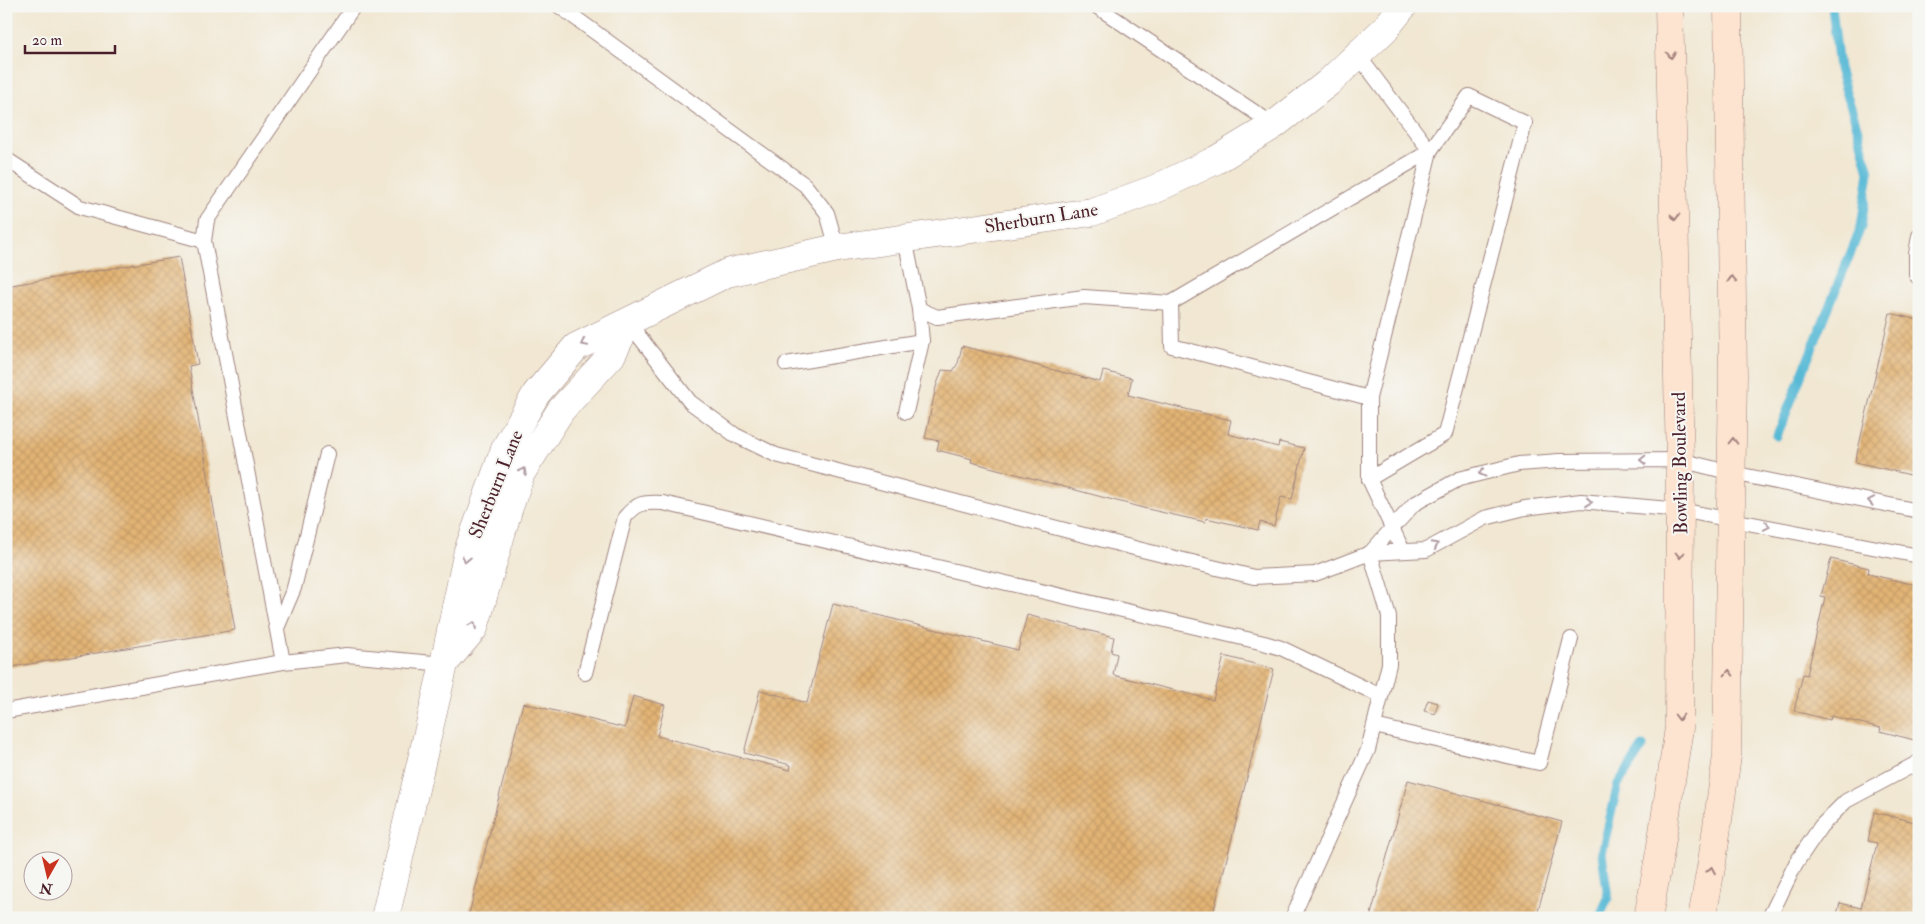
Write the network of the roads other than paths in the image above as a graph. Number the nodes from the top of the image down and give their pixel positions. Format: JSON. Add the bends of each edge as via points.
{"nodes":[{"id":1,"x":354,"y":6,"type":"edge"},
{"id":2,"x":559,"y":6,"type":"edge"},
{"id":3,"x":1096,"y":6,"type":"edge"},
{"id":4,"x":1403,"y":6,"type":"edge"},
{"id":5,"x":1669,"y":6,"type":"edge"},
{"id":6,"x":1728,"y":6,"type":"edge"},
{"id":7,"x":1358,"y":55,"type":"junction"},
{"id":8,"x":1274,"y":125,"type":"junction"},
{"id":9,"x":1430,"y":151,"type":"junction"},
{"id":10,"x":6,"y":159,"type":"edge"},
{"id":11,"x":1919,"y":236,"type":"edge"},
{"id":12,"x":904,"y":238,"type":"junction"},
{"id":13,"x":204,"y":241,"type":"junction"},
{"id":14,"x":837,"y":248,"type":"junction"},
{"id":15,"x":1919,"y":278,"type":"edge"},
{"id":16,"x":1171,"y":303,"type":"junction"},
{"id":17,"x":919,"y":309,"type":"junction"},
{"id":18,"x":628,"y":322,"type":"junction"},
{"id":19,"x":922,"y":341,"type":"junction"},
{"id":20,"x":786,"y":364,"type":"dead end"},
{"id":21,"x":1369,"y":398,"type":"junction"},
{"id":22,"x":906,"y":412,"type":"dead end"},
{"id":23,"x":327,"y":454,"type":"dead end"},
{"id":24,"x":1680,"y":460,"type":"junction"},
{"id":25,"x":1732,"y":473,"type":"junction"},
{"id":26,"x":1368,"y":479,"type":"junction"},
{"id":27,"x":1680,"y":510,"type":"junction"},
{"id":28,"x":1919,"y":511,"type":"edge"},
{"id":29,"x":1731,"y":520,"type":"junction"},
{"id":30,"x":1392,"y":529,"type":"junction"},
{"id":31,"x":1403,"y":551,"type":"junction"},
{"id":32,"x":1370,"y":553,"type":"junction"},
{"id":33,"x":1919,"y":556,"type":"edge"},
{"id":34,"x":277,"y":628,"type":"junction"},
{"id":35,"x":1571,"y":639,"type":"dead end"},
{"id":36,"x":283,"y":662,"type":"junction"},
{"id":37,"x":444,"y":664,"type":"junction"},
{"id":38,"x":585,"y":673,"type":"dead end"},
{"id":39,"x":1381,"y":696,"type":"junction"},
{"id":40,"x":6,"y":711,"type":"edge"},
{"id":41,"x":1374,"y":726,"type":"junction"},
{"id":42,"x":1919,"y":762,"type":"edge"},
{"id":43,"x":385,"y":918,"type":"edge"},
{"id":44,"x":1292,"y":918,"type":"edge"},
{"id":45,"x":1648,"y":918,"type":"edge"},
{"id":46,"x":1702,"y":918,"type":"edge"},
{"id":47,"x":1770,"y":918,"type":"edge"}],
"edges":[{"from":1,"to":13,"type":"lane","via":[[207,220]]},
{"from":2,"to":14,"type":"lane","via":[[805,185],[827,213]]},
{"from":3,"to":8,"type":"lane"},
{"from":4,"to":7,"type":"street","name":"Sherburn Lane"},
{"from":5,"to":24,"type":"street","name":"Bowling Boulevard","one_way":true},
{"from":25,"to":6,"type":"street","one_way":true,"via":[[1734,376]]},
{"from":7,"to":8,"type":"street","name":"Sherburn Lane","via":[[1328,84]]},
{"from":7,"to":9,"type":"lane"},
{"from":8,"to":12,"type":"street","name":"Sherburn Lane","via":[[1216,160],[1155,189],[1092,212]]},
{"from":9,"to":16,"type":"lane"},
{"from":9,"to":21,"type":"lane"},
{"from":9,"to":26,"type":"lane","via":[[1469,96],[1525,123],[1445,434]]},
{"from":10,"to":13,"type":"lane","via":[[80,207]]},
{"from":11,"to":15,"type":"lane","via":[[1916,275]]},
{"from":12,"to":14,"type":"street","name":"Sherburn Lane"},
{"from":12,"to":17,"type":"lane"},
{"from":13,"to":34,"type":"lane"},
{"from":14,"to":18,"type":"street","name":"Sherburn Lane","via":[[727,273]]},
{"from":16,"to":17,"type":"lane","via":[[1084,297],[938,317]]},
{"from":16,"to":21,"type":"lane","via":[[1172,346]]},
{"from":17,"to":19,"type":"lane"},
{"from":18,"to":32,"type":"lane","via":[[690,402],[735,435],[776,455],[1254,577],[1315,574]]},
{"from":18,"to":37,"type":"street","name":"Sherburn Lane","via":[[611,356],[561,410],[521,473],[474,628]]},
{"from":19,"to":20,"type":"lane"},
{"from":19,"to":22,"type":"lane"},
{"from":21,"to":26,"type":"lane"},
{"from":23,"to":34,"type":"lane","via":[[294,588]]},
{"from":24,"to":25,"type":"lane"},
{"from":24,"to":27,"type":"street","name":"Bowling Boulevard"},
{"from":24,"to":30,"type":"lane","one_way":true,"via":[[1519,464],[1459,479],[1414,504]]},
{"from":28,"to":25,"type":"lane","one_way":true},
{"from":25,"to":29,"type":"street"},
{"from":26,"to":30,"type":"lane"},
{"from":27,"to":29,"type":"lane"},
{"from":31,"to":27,"type":"lane","one_way":true,"via":[[1426,550],[1485,518],[1525,508],[1581,502]]},
{"from":27,"to":45,"type":"street","name":"Bowling Boulevard","one_way":true,"via":[[1679,728]]},
{"from":29,"to":33,"type":"lane","one_way":true},
{"from":46,"to":29,"type":"street","one_way":true,"via":[[1727,756]]},
{"from":30,"to":31,"type":"lane"},
{"from":30,"to":32,"type":"lane"},
{"from":31,"to":32,"type":"lane"},
{"from":32,"to":39,"type":"lane","via":[[1388,616],[1389,664]]},
{"from":34,"to":36,"type":"lane"},
{"from":35,"to":41,"type":"lane","via":[[1538,763]]},
{"from":36,"to":37,"type":"lane","via":[[347,655]]},
{"from":36,"to":40,"type":"lane"},
{"from":37,"to":43,"type":"street","name":"Sherburn Lane"},
{"from":38,"to":39,"type":"lane","via":[[626,516],[635,506],[648,502],[1264,643]]},
{"from":39,"to":41,"type":"lane"},
{"from":41,"to":44,"type":"lane","via":[[1368,750]]},
{"from":42,"to":47,"type":"lane","via":[[1846,801],[1821,826],[1796,863]]}]}
